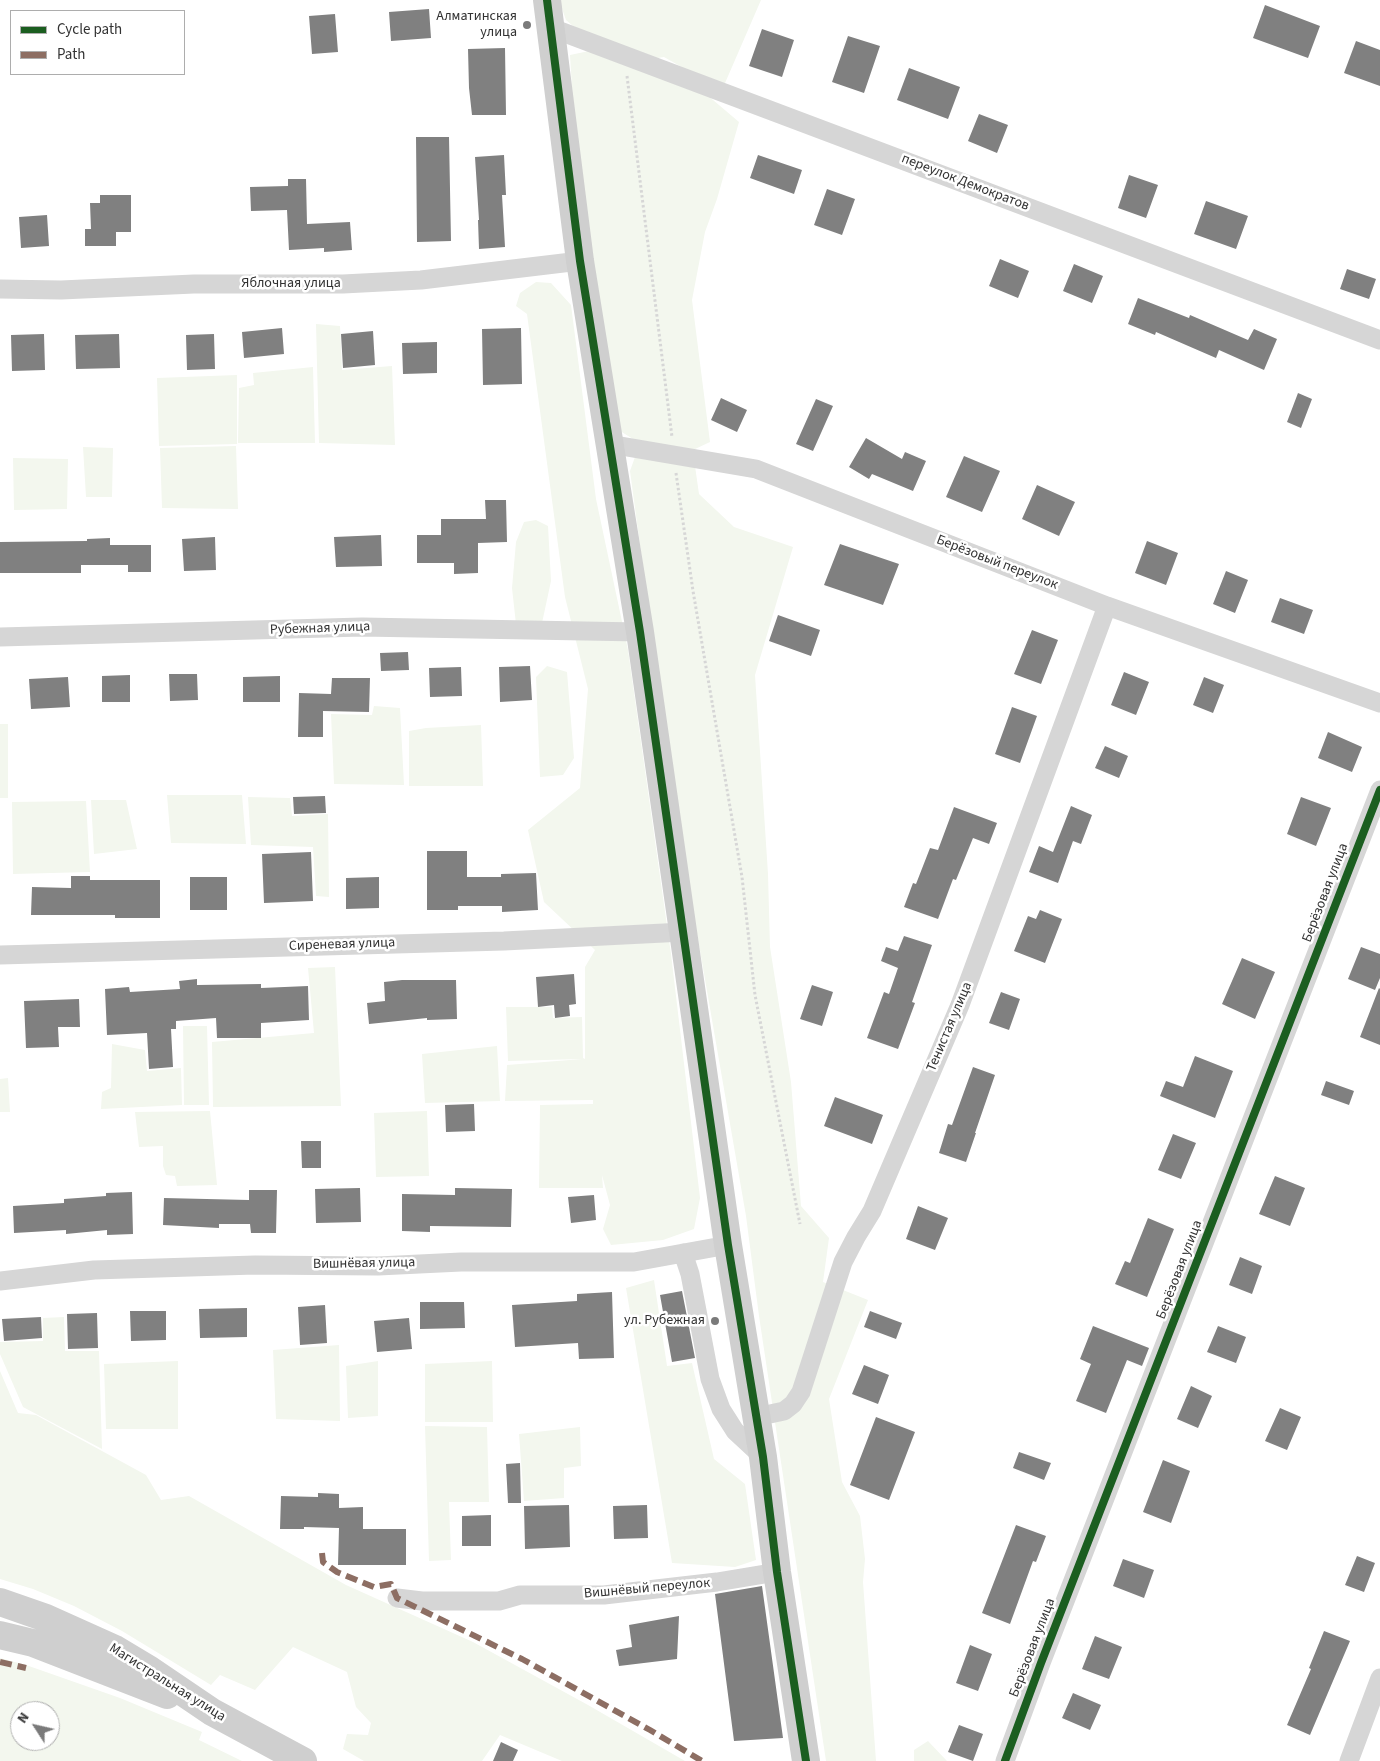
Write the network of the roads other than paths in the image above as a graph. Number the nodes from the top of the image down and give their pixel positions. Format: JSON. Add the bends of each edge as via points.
{"nodes":[{"id":1,"x":547,"y":0,"type":"edge"},
{"id":2,"x":549,"y":27,"type":"junction"},
{"id":3,"x":580,"y":261,"type":"junction"},
{"id":4,"x":0,"y":289,"type":"edge"},
{"id":5,"x":1380,"y":340,"type":"edge"},
{"id":6,"x":609,"y":444,"type":"junction"},
{"id":7,"x":1107,"y":606,"type":"junction"},
{"id":8,"x":640,"y":632,"type":"junction"},
{"id":9,"x":0,"y":637,"type":"edge"},
{"id":10,"x":1380,"y":703,"type":"edge"},
{"id":11,"x":1380,"y":790,"type":"edge"},
{"id":12,"x":684,"y":932,"type":"junction"},
{"id":13,"x":0,"y":954,"type":"edge"},
{"id":14,"x":728,"y":1244,"type":"junction"},
{"id":15,"x":683,"y":1253,"type":"junction"},
{"id":16,"x":0,"y":1281,"type":"edge"},
{"id":17,"x":756,"y":1417,"type":"junction"},
{"id":18,"x":763,"y":1457,"type":"junction"},
{"id":19,"x":777,"y":1572,"type":"junction"},
{"id":20,"x":397,"y":1598,"type":"dead end"},
{"id":21,"x":0,"y":1602,"type":"edge"},
{"id":22,"x":0,"y":1635,"type":"edge"},
{"id":23,"x":1380,"y":1678,"type":"edge"},
{"id":24,"x":212,"y":1712,"type":"junction"},
{"id":25,"x":303,"y":1761,"type":"edge"},
{"id":26,"x":806,"y":1761,"type":"edge"},
{"id":27,"x":1005,"y":1761,"type":"edge"},
{"id":28,"x":1350,"y":1761,"type":"edge"}],
"edges":[{"from":1,"to":2,"type":"street"},
{"from":2,"to":3,"type":"street"},
{"from":2,"to":5,"type":"street","name":"переулок Демократов"},
{"from":3,"to":4,"type":"street","name":"Яблочная улица","via":[[421,280],[343,284]]},
{"from":3,"to":6,"type":"street"},
{"from":6,"to":7,"type":"street","name":"Берёзовый переулок","via":[[756,469]]},
{"from":6,"to":8,"type":"street"},
{"from":7,"to":10,"type":"street","name":"Берёзовый переулок"},
{"from":7,"to":17,"type":"street","name":"Тенистая улица","via":[[960,1005],[872,1211],[843,1262],[801,1392],[784,1411]]},
{"from":8,"to":9,"type":"street","name":"Рубежная улица","via":[[362,627]]},
{"from":8,"to":12,"type":"street"},
{"from":11,"to":27,"type":"street","name":"Берёзовая улица","via":[[1040,1663]]},
{"from":12,"to":13,"type":"street","name":"Сиреневая улица"},
{"from":12,"to":14,"type":"street"},
{"from":14,"to":15,"type":"street","name":"Вишнёвая улица"},
{"from":14,"to":17,"type":"street"},
{"from":15,"to":16,"type":"street","name":"Вишнёвая улица","via":[[634,1262],[246,1265],[94,1270]]},
{"from":15,"to":18,"type":"street","via":[[710,1379],[721,1409],[735,1432]]},
{"from":17,"to":18,"type":"street"},
{"from":18,"to":19,"type":"street"},
{"from":19,"to":20,"type":"street","name":"Вишнёвый переулок","via":[[604,1595],[520,1595],[499,1601]]},
{"from":19,"to":26,"type":"street"},
{"from":21,"to":24,"type":"street","name":"Магистральная улица","via":[[46,1618],[115,1649]]},
{"from":22,"to":24,"type":"street","via":[[33,1643]]},
{"from":23,"to":28,"type":"street"},
{"from":24,"to":25,"type":"street","name":"Магистральная улица"}]}
